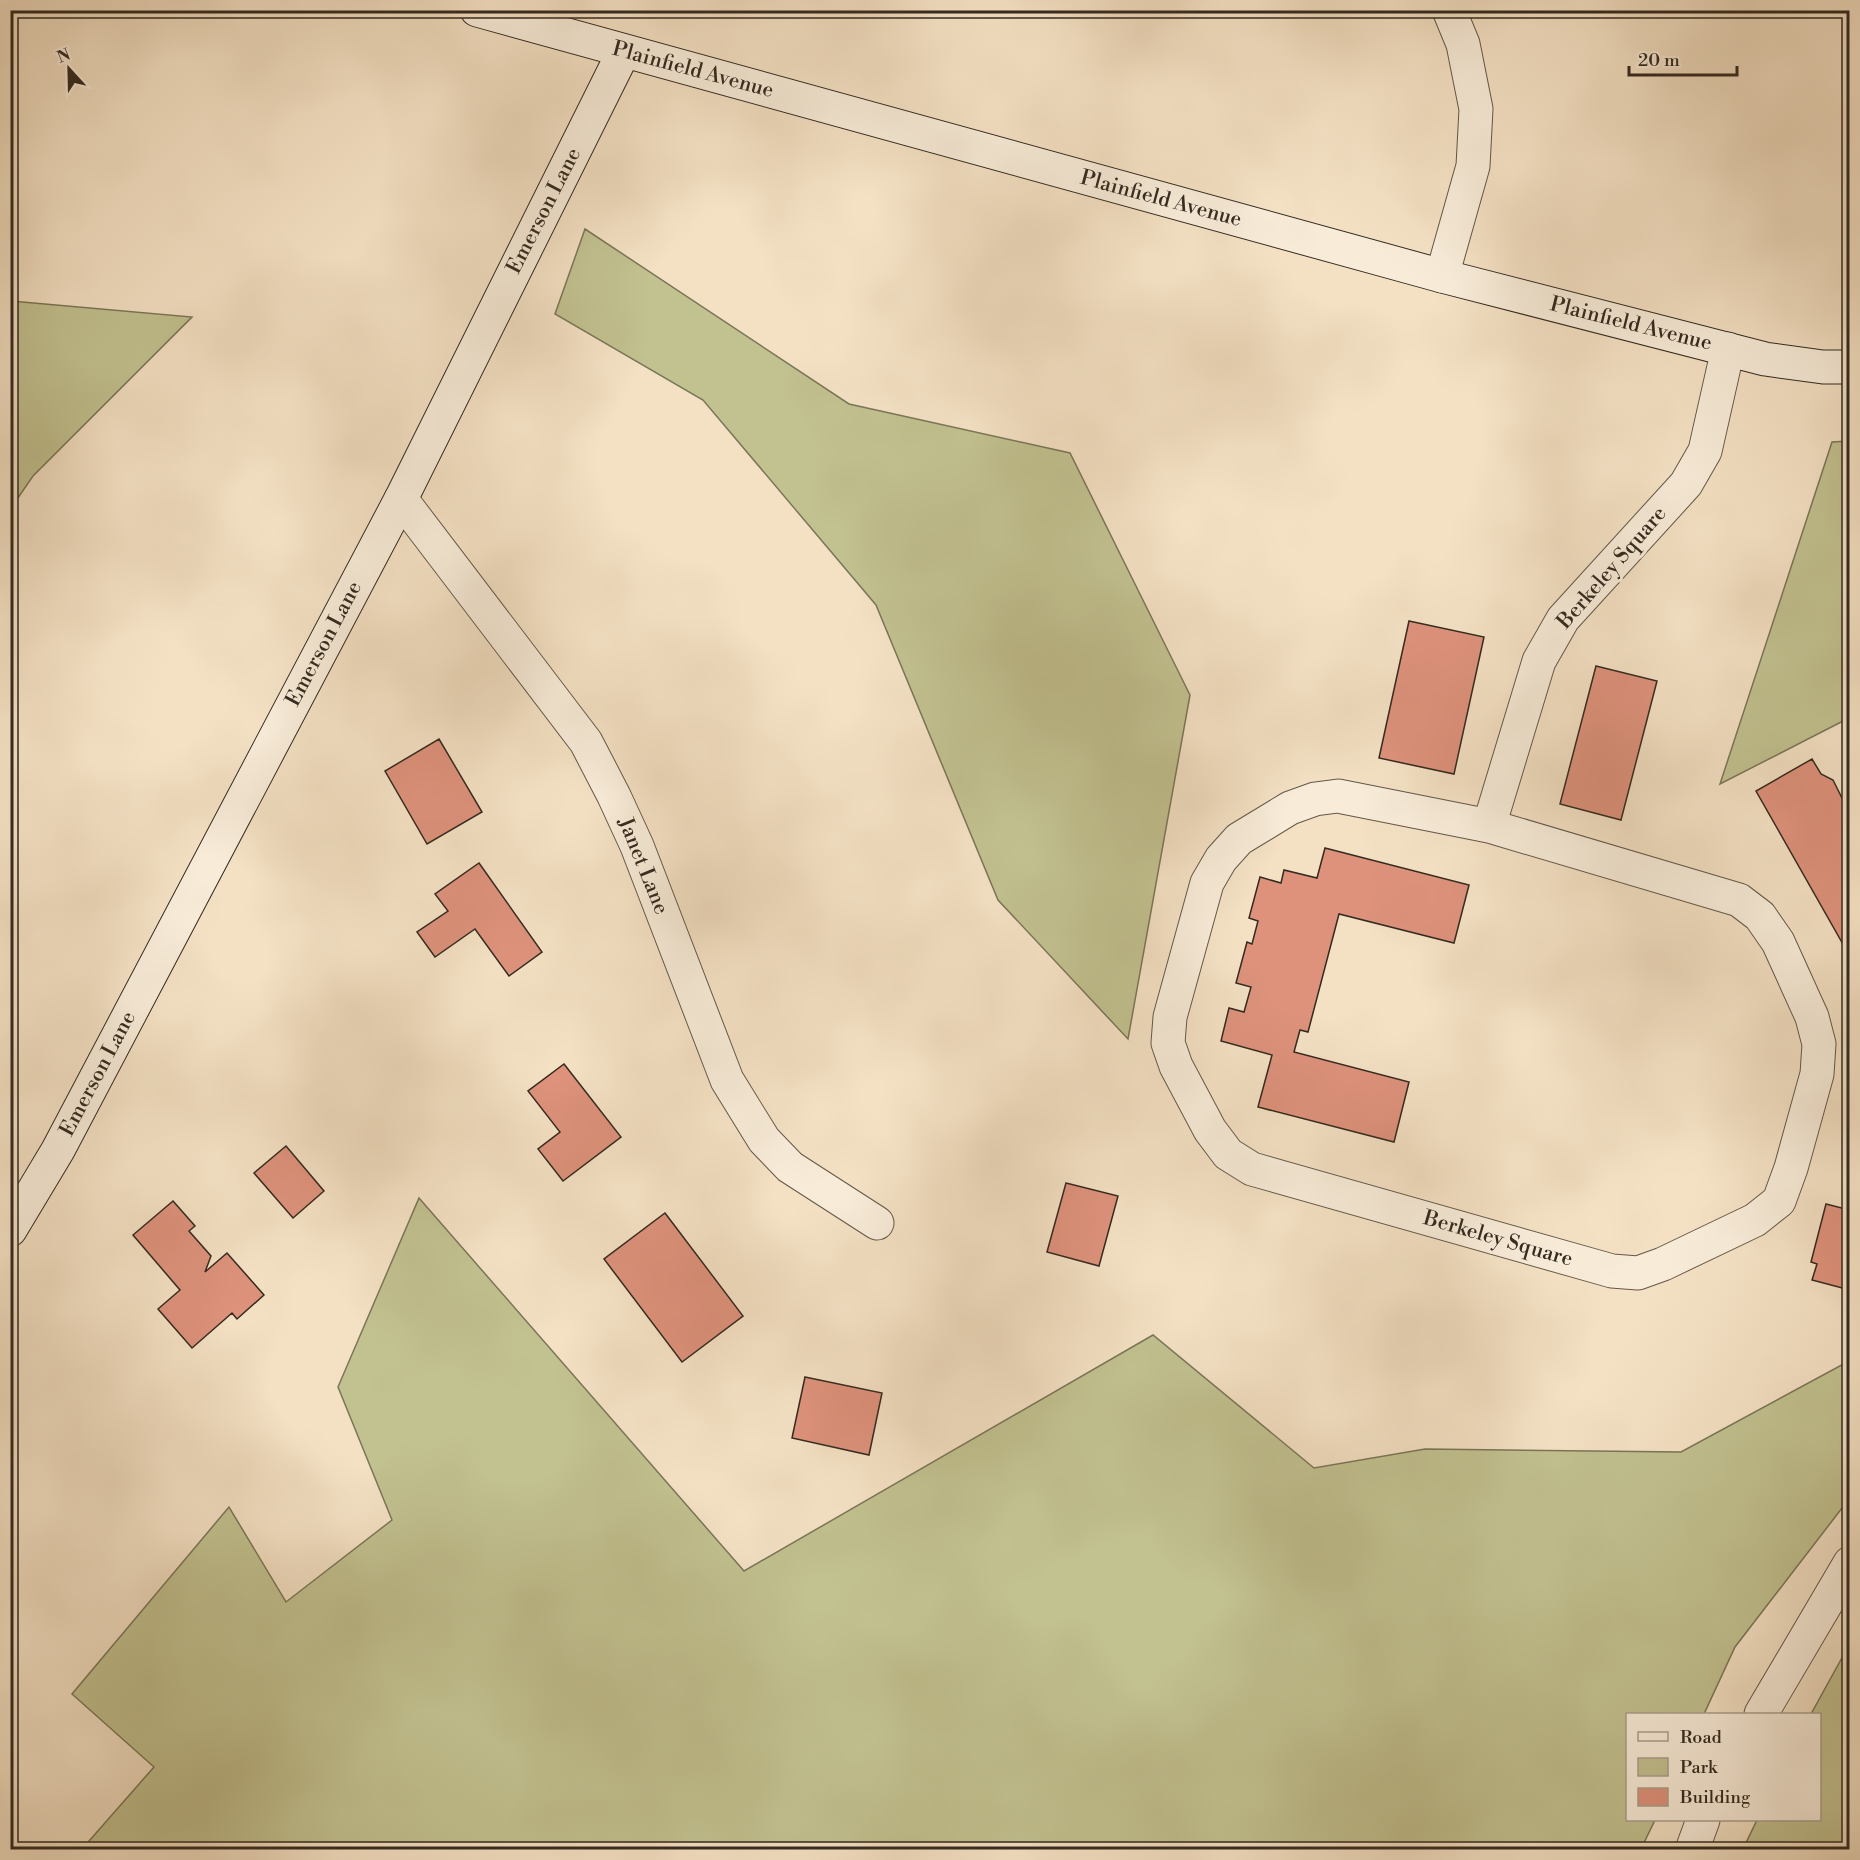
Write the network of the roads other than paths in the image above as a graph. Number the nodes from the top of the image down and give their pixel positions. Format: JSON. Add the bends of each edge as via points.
{"nodes":[{"id":1,"x":477,"y":10,"type":"edge"},
{"id":2,"x":1449,"y":10,"type":"edge"},
{"id":3,"x":624,"y":51,"type":"junction"},
{"id":4,"x":1442,"y":276,"type":"junction"},
{"id":5,"x":1728,"y":349,"type":"junction"},
{"id":6,"x":1850,"y":367,"type":"edge"},
{"id":7,"x":401,"y":499,"type":"junction"},
{"id":8,"x":1489,"y":826,"type":"junction"},
{"id":9,"x":877,"y":1223,"type":"dead end"},
{"id":10,"x":10,"y":1230,"type":"edge"},
{"id":11,"x":1850,"y":1563,"type":"edge"},
{"id":12,"x":1762,"y":1713,"type":"edge"},
{"id":13,"x":1702,"y":1821,"type":"edge"},
{"id":14,"x":1692,"y":1850,"type":"edge"}],
"edges":[{"from":1,"to":3,"type":"street","name":"Plainfield Avenue"},
{"from":2,"to":4,"type":"street","via":[[1463,44],[1476,109],[1473,166]]},
{"from":3,"to":4,"type":"street","name":"Plainfield Avenue"},
{"from":3,"to":7,"type":"street","name":"Emerson Lane"},
{"from":4,"to":5,"type":"street","name":"Plainfield Avenue"},
{"from":5,"to":6,"type":"street","name":"Plainfield Avenue","via":[[1765,359]]},
{"from":5,"to":8,"type":"street","name":"Berkeley Square","via":[[1705,452],[1696,468],[1686,484],[1563,620],[1539,662]]},
{"from":7,"to":9,"type":"street","name":"Janet Lane","via":[[586,742],[637,846],[727,1080],[764,1140],[790,1167]]},
{"from":7,"to":10,"type":"street","name":"Emerson Lane","via":[[58,1150]]},
{"from":8,"to":8,"type":"street","name":"Berkeley Square","via":[[1338,796],[1290,807],[1239,839],[1207,883],[1170,1017],[1168,1043],[1176,1066],[1210,1130],[1228,1154],[1251,1169],[1612,1271],[1638,1273],[1755,1220],[1779,1201],[1816,1074],[1819,1044],[1812,1017],[1778,942],[1760,916],[1739,900]]},
{"from":11,"to":12,"type":"street"},
{"from":13,"to":14,"type":"street"}]}
